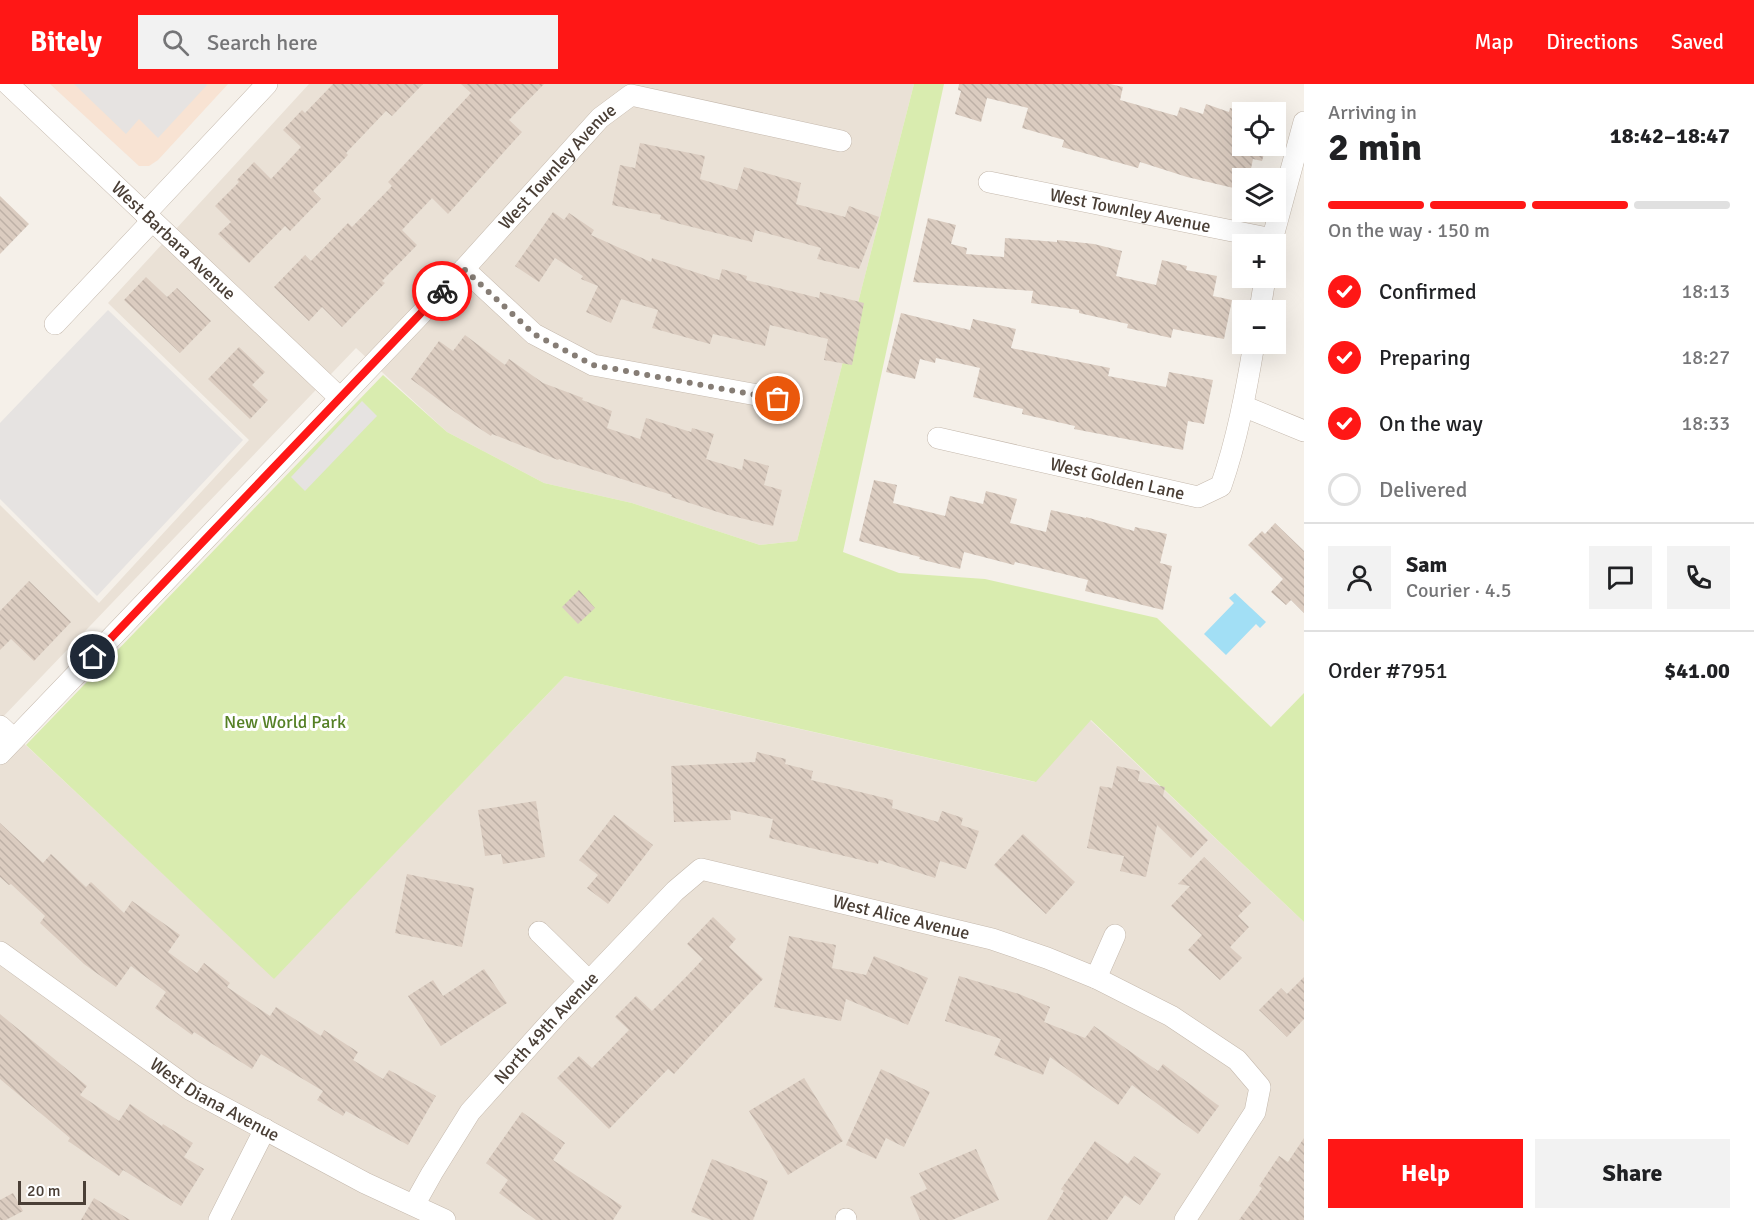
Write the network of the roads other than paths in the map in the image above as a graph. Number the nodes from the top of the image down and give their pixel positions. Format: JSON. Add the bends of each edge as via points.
{"nodes":[{"id":1,"x":8,"y":84,"type":"edge"},
{"id":2,"x":267,"y":84,"type":"edge"},
{"id":3,"x":1304,"y":122,"type":"edge"},
{"id":4,"x":841,"y":141,"type":"dead end"},
{"id":5,"x":989,"y":182,"type":"dead end"},
{"id":6,"x":148,"y":217,"type":"junction"},
{"id":7,"x":1233,"y":234,"type":"edge"},
{"id":8,"x":1273,"y":234,"type":"edge"},
{"id":9,"x":464,"y":269,"type":"junction"},
{"id":10,"x":55,"y":324,"type":"dead end"},
{"id":11,"x":1252,"y":354,"type":"edge"},
{"id":12,"x":340,"y":398,"type":"junction"},
{"id":13,"x":778,"y":399,"type":"dead end"},
{"id":14,"x":1243,"y":406,"type":"junction"},
{"id":15,"x":1304,"y":431,"type":"edge"},
{"id":16,"x":938,"y":438,"type":"dead end"},
{"id":17,"x":5,"y":740,"type":"edge"},
{"id":18,"x":701,"y":869,"type":"joint"},
{"id":19,"x":539,"y":932,"type":"dead end"},
{"id":20,"x":1116,"y":935,"type":"dead end"},
{"id":21,"x":0,"y":952,"type":"edge"},
{"id":22,"x":1096,"y":978,"type":"junction"},
{"id":23,"x":589,"y":981,"type":"junction"},
{"id":24,"x":265,"y":1129,"type":"junction"},
{"id":25,"x":414,"y":1205,"type":"junction"},
{"id":26,"x":219,"y":1220,"type":"edge"},
{"id":27,"x":445,"y":1220,"type":"edge"},
{"id":28,"x":1185,"y":1220,"type":"edge"}],
"edges":[{"from":1,"to":6,"type":"street","name":"West Barbara Avenue"},
{"from":2,"to":6,"type":"street"},
{"from":3,"to":8,"type":"street"},
{"from":4,"to":9,"type":"street","name":"West Townley Avenue","via":[[631,95],[600,118]]},
{"from":5,"to":7,"type":"street","name":"West Townley Avenue"},
{"from":6,"to":10,"type":"street"},
{"from":6,"to":12,"type":"street","name":"West Barbara Avenue"},
{"from":9,"to":12,"type":"street","name":"West Townley Avenue"},
{"from":9,"to":13,"type":"street","via":[[534,334],[593,365]]},
{"from":11,"to":14,"type":"street"},
{"from":12,"to":17,"type":"street","name":"West Townley Avenue"},
{"from":14,"to":15,"type":"street"},
{"from":14,"to":16,"type":"street","name":"West Golden Lane","via":[[1221,486],[1198,497]]},
{"from":18,"to":22,"type":"street","name":"West Alice Avenue","via":[[992,939]]},
{"from":18,"to":23,"type":"street","name":"North 49th Avenue"},
{"from":19,"to":23,"type":"street"},
{"from":20,"to":22,"type":"street"},
{"from":21,"to":24,"type":"street","name":"West Diana Avenue","via":[[191,1090]]},
{"from":22,"to":28,"type":"street","name":"West Alice Avenue","via":[[1171,1016],[1209,1041],[1237,1060],[1260,1087],[1255,1112]]},
{"from":23,"to":25,"type":"street","name":"North 49th Avenue","via":[[470,1112]]},
{"from":24,"to":25,"type":"street","name":"West Diana Avenue","via":[[364,1183]]},
{"from":24,"to":26,"type":"street"},
{"from":25,"to":27,"type":"street","name":"West Diana Avenue"}]}
